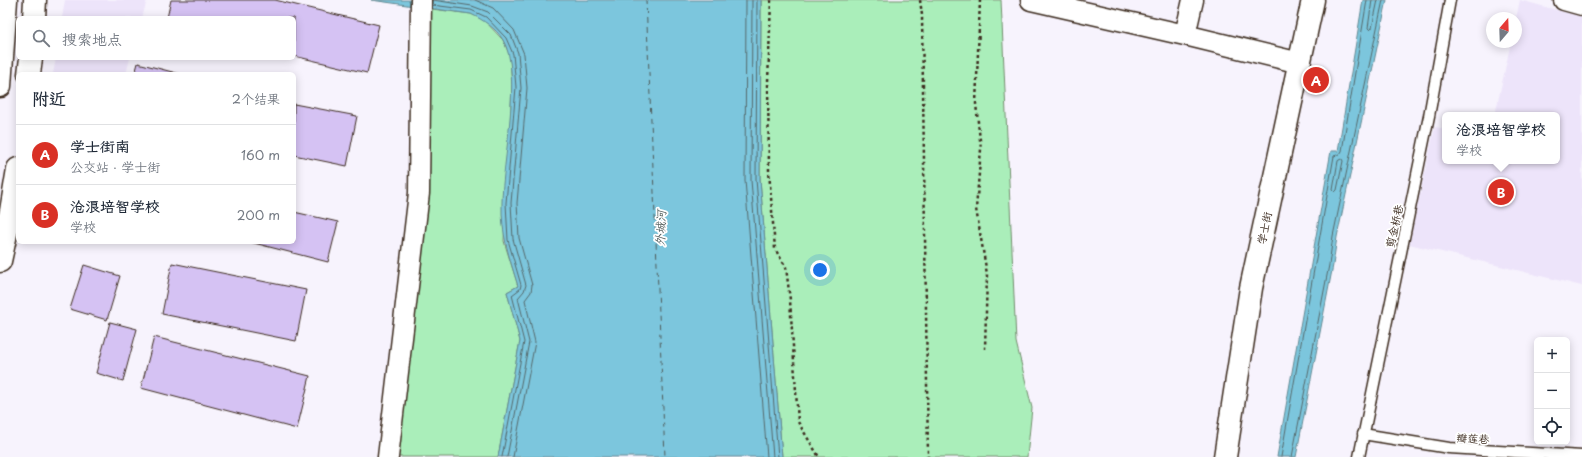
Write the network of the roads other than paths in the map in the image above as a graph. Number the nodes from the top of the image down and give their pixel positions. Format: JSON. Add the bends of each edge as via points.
{"nodes":[{"id":1,"x":6,"y":0,"type":"edge"},
{"id":2,"x":35,"y":0,"type":"edge"},
{"id":3,"x":1032,"y":0,"type":"edge"},
{"id":4,"x":1193,"y":0,"type":"edge"},
{"id":5,"x":1313,"y":0,"type":"edge"},
{"id":6,"x":1450,"y":0,"type":"edge"},
{"id":7,"x":1564,"y":0,"type":"edge"},
{"id":8,"x":1582,"y":5,"type":"edge"},
{"id":9,"x":420,"y":7,"type":"edge"},
{"id":10,"x":34,"y":16,"type":"edge"},
{"id":11,"x":1185,"y":34,"type":"junction"},
{"id":12,"x":31,"y":60,"type":"edge"},
{"id":13,"x":1300,"y":63,"type":"junction"},
{"id":14,"x":29,"y":72,"type":"edge"},
{"id":15,"x":0,"y":86,"type":"edge"},
{"id":16,"x":16,"y":181,"type":"edge"},
{"id":17,"x":0,"y":261,"type":"edge"},
{"id":18,"x":1363,"y":434,"type":"junction"},
{"id":19,"x":1582,"y":456,"type":"edge"},
{"id":20,"x":388,"y":457,"type":"edge"},
{"id":21,"x":1225,"y":457,"type":"edge"},
{"id":22,"x":1359,"y":457,"type":"edge"}],
"edges":[{"from":1,"to":15,"type":"street"},
{"from":2,"to":10,"type":"street"},
{"from":3,"to":11,"type":"street"},
{"from":4,"to":11,"type":"street"},
{"from":5,"to":13,"type":"street","name":"学士街"},
{"from":6,"to":18,"type":"lane","name":"剪金桥巷","via":[[1429,116]]},
{"from":7,"to":8,"type":"street"},
{"from":9,"to":20,"type":"street","via":[[419,192]]},
{"from":11,"to":13,"type":"street"},
{"from":12,"to":14,"type":"street"},
{"from":13,"to":21,"type":"street","name":"学士街","via":[[1251,288]]},
{"from":16,"to":17,"type":"street"},
{"from":18,"to":19,"type":"lane","name":"瓣莲巷","via":[[1449,448]]},
{"from":18,"to":22,"type":"lane","name":"剪金桥巷"}]}
